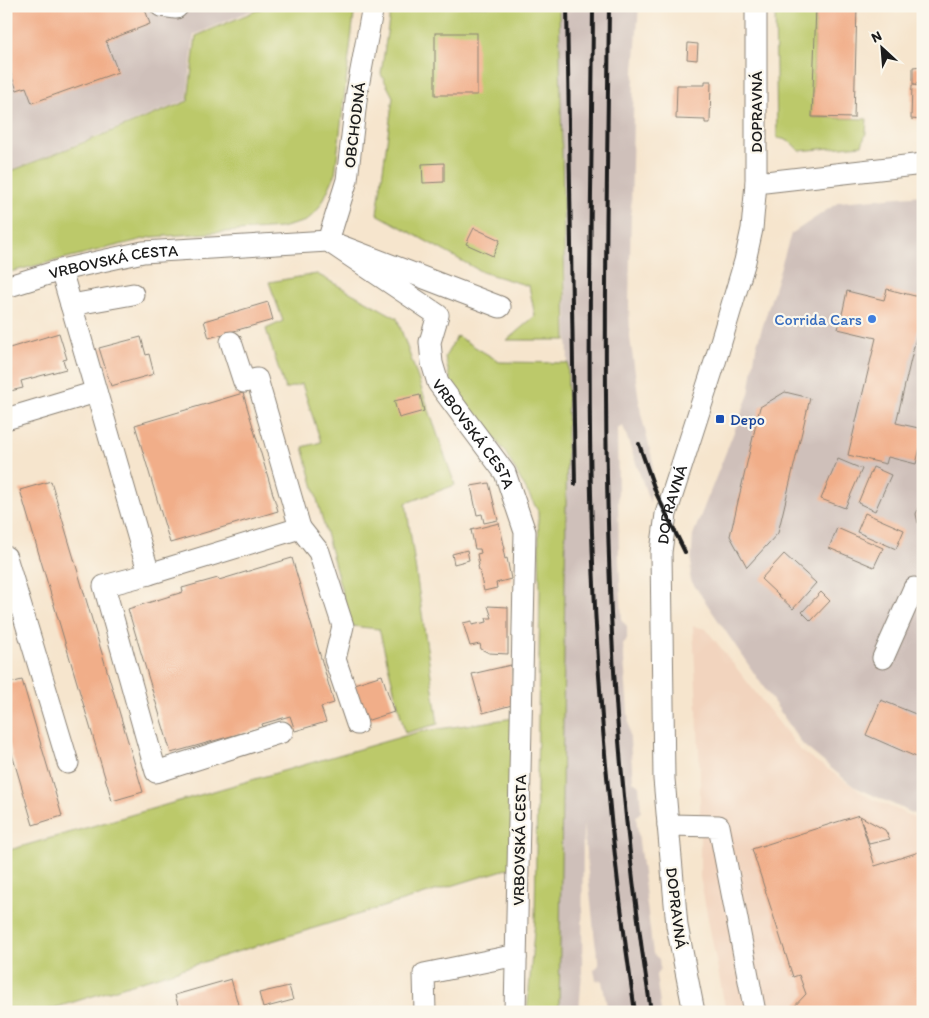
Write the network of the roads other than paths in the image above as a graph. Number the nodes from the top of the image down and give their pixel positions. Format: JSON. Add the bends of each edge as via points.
{"nodes":[{"id":1,"x":161,"y":6,"type":"edge"},
{"id":2,"x":178,"y":6,"type":"edge"},
{"id":3,"x":373,"y":6,"type":"edge"},
{"id":4,"x":756,"y":6,"type":"edge"},
{"id":5,"x":923,"y":164,"type":"edge"},
{"id":6,"x":756,"y":183,"type":"junction"},
{"id":7,"x":328,"y":242,"type":"junction"},
{"id":8,"x":61,"y":270,"type":"junction"},
{"id":9,"x":6,"y":286,"type":"edge"},
{"id":10,"x":133,"y":294,"type":"dead end"},
{"id":11,"x":71,"y":305,"type":"junction"},
{"id":12,"x":500,"y":307,"type":"dead end"},
{"id":13,"x":231,"y":342,"type":"dead end"},
{"id":14,"x":96,"y":392,"type":"junction"},
{"id":15,"x":6,"y":419,"type":"edge"},
{"id":16,"x":300,"y":528,"type":"junction"},
{"id":17,"x":6,"y":557,"type":"edge"},
{"id":18,"x":149,"y":574,"type":"junction"},
{"id":19,"x":923,"y":592,"type":"edge"},
{"id":20,"x":883,"y":658,"type":"dead end"},
{"id":21,"x":357,"y":724,"type":"dead end"},
{"id":22,"x":282,"y":732,"type":"dead end"},
{"id":23,"x":68,"y":763,"type":"dead end"},
{"id":24,"x":668,"y":825,"type":"junction"},
{"id":25,"x":516,"y":958,"type":"junction"},
{"id":26,"x":426,"y":1012,"type":"edge"},
{"id":27,"x":515,"y":1012,"type":"edge"},
{"id":28,"x":694,"y":1012,"type":"edge"},
{"id":29,"x":755,"y":1012,"type":"edge"}],
"edges":[{"from":1,"to":2,"type":"street"},
{"from":3,"to":7,"type":"street","name":"OBCHODNÁ","via":[[357,92],[347,180]]},
{"from":4,"to":6,"type":"street","name":"DOPRAVNÁ"},
{"from":5,"to":6,"type":"street"},
{"from":6,"to":24,"type":"street","name":"DOPRAVNÁ","via":[[745,261],[666,514],[661,552],[664,779]]},
{"from":7,"to":8,"type":"street","name":"VRBOVSKÁ CESTA","via":[[143,252]]},
{"from":7,"to":12,"type":"street"},
{"from":7,"to":25,"type":"street","name":"VRBOVSKÁ CESTA","via":[[438,315],[430,342],[438,383],[505,473],[525,532]]},
{"from":8,"to":9,"type":"street","name":"VRBOVSKÁ CESTA"},
{"from":8,"to":11,"type":"street"},
{"from":10,"to":11,"type":"street"},
{"from":11,"to":14,"type":"street"},
{"from":13,"to":16,"type":"street","via":[[244,382],[257,379]]},
{"from":14,"to":15,"type":"street"},
{"from":14,"to":18,"type":"street"},
{"from":16,"to":18,"type":"street"},
{"from":16,"to":21,"type":"street","via":[[319,552],[343,626],[336,659]]},
{"from":17,"to":23,"type":"street"},
{"from":18,"to":22,"type":"street","via":[[104,586],[156,772]]},
{"from":19,"to":20,"type":"street","via":[[914,588]]},
{"from":24,"to":28,"type":"street","name":"DOPRAVNÁ","via":[[677,926]]},
{"from":24,"to":29,"type":"street","via":[[719,826]]},
{"from":25,"to":26,"type":"street","via":[[507,957],[424,974]]},
{"from":25,"to":27,"type":"street","name":"VRBOVSKÁ CESTA"}]}
